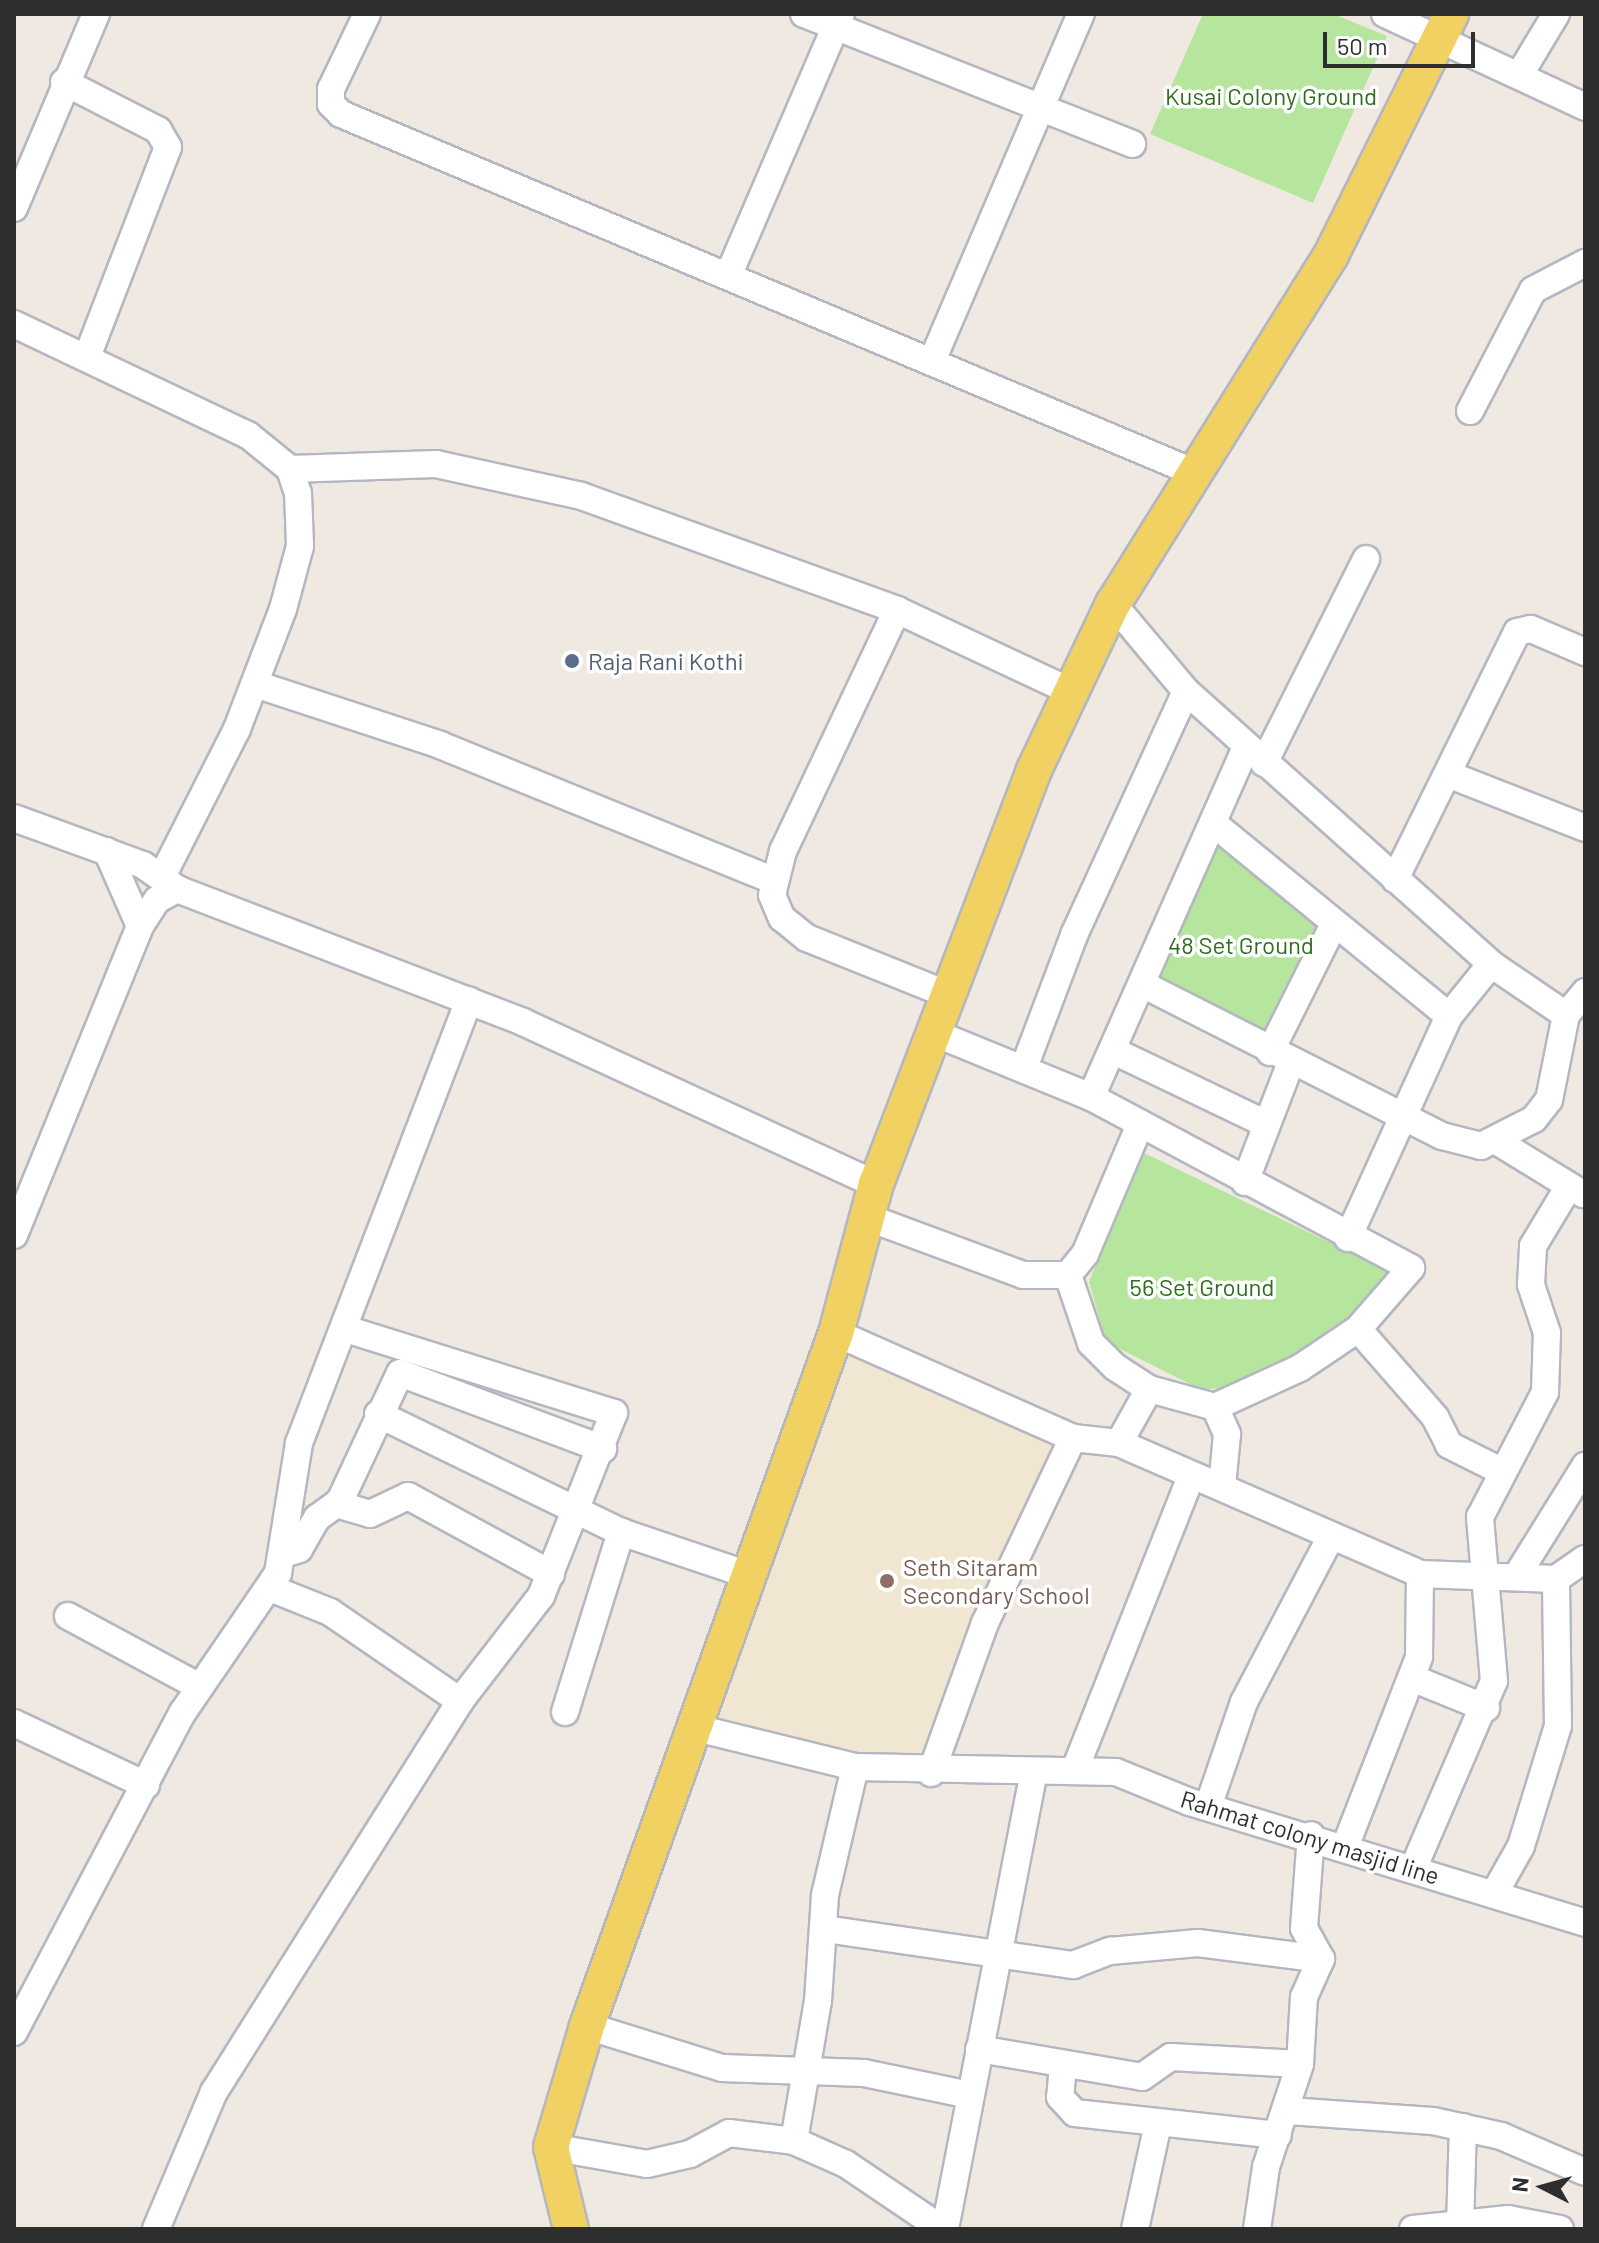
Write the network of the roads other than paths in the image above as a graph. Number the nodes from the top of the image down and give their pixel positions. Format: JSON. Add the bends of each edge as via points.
{"nodes":[{"id":1,"x":96,"y":14,"type":"edge"},
{"id":2,"x":367,"y":14,"type":"edge"},
{"id":3,"x":804,"y":14,"type":"edge"},
{"id":4,"x":1081,"y":14,"type":"edge"},
{"id":5,"x":1385,"y":14,"type":"edge"},
{"id":6,"x":1556,"y":14,"type":"edge"},
{"id":7,"x":838,"y":20,"type":"edge"},
{"id":8,"x":1446,"y":25,"type":"edge"},
{"id":9,"x":1520,"y":74,"type":"junction"},
{"id":10,"x":64,"y":82,"type":"junction"},
{"id":11,"x":1585,"y":107,"type":"edge"},
{"id":12,"x":1039,"y":108,"type":"junction"},
{"id":13,"x":1132,"y":144,"type":"dead end"},
{"id":14,"x":14,"y":208,"type":"edge"},
{"id":15,"x":1585,"y":263,"type":"edge"},
{"id":16,"x":729,"y":274,"type":"junction"},
{"id":17,"x":14,"y":324,"type":"edge"},
{"id":18,"x":87,"y":357,"type":"junction"},
{"id":19,"x":932,"y":361,"type":"junction"},
{"id":20,"x":1470,"y":411,"type":"dead end"},
{"id":21,"x":290,"y":469,"type":"junction"},
{"id":22,"x":1193,"y":472,"type":"junction"},
{"id":23,"x":1366,"y":559,"type":"dead end"},
{"id":24,"x":1113,"y":604,"type":"junction"},
{"id":25,"x":897,"y":610,"type":"junction"},
{"id":26,"x":1585,"y":652,"type":"edge"},
{"id":27,"x":255,"y":684,"type":"junction"},
{"id":28,"x":1070,"y":691,"type":"junction"},
{"id":29,"x":1186,"y":691,"type":"junction"},
{"id":30,"x":1255,"y":755,"type":"junction"},
{"id":31,"x":1450,"y":775,"type":"junction"},
{"id":32,"x":14,"y":818,"type":"edge"},
{"id":33,"x":1213,"y":823,"type":"junction"},
{"id":34,"x":1585,"y":828,"type":"edge"},
{"id":35,"x":107,"y":851,"type":"junction"},
{"id":36,"x":1395,"y":879,"type":"junction"},
{"id":37,"x":773,"y":880,"type":"junction"},
{"id":38,"x":170,"y":882,"type":"junction"},
{"id":39,"x":1334,"y":924,"type":"junction"},
{"id":40,"x":140,"y":926,"type":"junction"},
{"id":41,"x":1491,"y":964,"type":"junction"},
{"id":42,"x":1146,"y":986,"type":"junction"},
{"id":43,"x":1585,"y":992,"type":"edge"},
{"id":44,"x":946,"y":994,"type":"junction"},
{"id":45,"x":469,"y":1001,"type":"junction"},
{"id":46,"x":1566,"y":1015,"type":"junction"},
{"id":47,"x":1449,"y":1016,"type":"junction"},
{"id":48,"x":934,"y":1033,"type":"junction"},
{"id":49,"x":1116,"y":1052,"type":"junction"},
{"id":50,"x":1281,"y":1057,"type":"junction"},
{"id":51,"x":1025,"y":1065,"type":"junction"},
{"id":52,"x":1091,"y":1097,"type":"junction"},
{"id":53,"x":1406,"y":1117,"type":"junction"},
{"id":54,"x":1266,"y":1124,"type":"junction"},
{"id":55,"x":1139,"y":1127,"type":"junction"},
{"id":56,"x":1498,"y":1142,"type":"junction"},
{"id":57,"x":1245,"y":1182,"type":"junction"},
{"id":58,"x":876,"y":1184,"type":"junction"},
{"id":59,"x":1577,"y":1191,"type":"edge"},
{"id":60,"x":869,"y":1218,"type":"junction"},
{"id":61,"x":14,"y":1235,"type":"edge"},
{"id":62,"x":1348,"y":1238,"type":"junction"},
{"id":63,"x":1068,"y":1275,"type":"junction"},
{"id":64,"x":346,"y":1329,"type":"junction"},
{"id":65,"x":1358,"y":1329,"type":"junction"},
{"id":66,"x":836,"y":1333,"type":"junction"},
{"id":67,"x":1149,"y":1389,"type":"junction"},
{"id":68,"x":1215,"y":1407,"type":"junction"},
{"id":69,"x":378,"y":1414,"type":"junction"},
{"id":70,"x":1073,"y":1438,"type":"junction"},
{"id":71,"x":1119,"y":1443,"type":"junction"},
{"id":72,"x":603,"y":1449,"type":"junction"},
{"id":73,"x":1585,"y":1466,"type":"edge"},
{"id":74,"x":1503,"y":1472,"type":"junction"},
{"id":75,"x":1191,"y":1477,"type":"junction"},
{"id":76,"x":1222,"y":1487,"type":"junction"},
{"id":77,"x":336,"y":1504,"type":"junction"},
{"id":78,"x":579,"y":1510,"type":"junction"},
{"id":79,"x":621,"y":1532,"type":"junction"},
{"id":80,"x":1330,"y":1538,"type":"junction"},
{"id":81,"x":284,"y":1554,"type":"junction"},
{"id":82,"x":1585,"y":1559,"type":"edge"},
{"id":83,"x":551,"y":1574,"type":"junction"},
{"id":84,"x":746,"y":1574,"type":"junction"},
{"id":85,"x":1420,"y":1574,"type":"junction"},
{"id":86,"x":1485,"y":1575,"type":"junction"},
{"id":87,"x":1516,"y":1577,"type":"junction"},
{"id":88,"x":1556,"y":1579,"type":"junction"},
{"id":89,"x":270,"y":1588,"type":"junction"},
{"id":90,"x":68,"y":1616,"type":"dead end"},
{"id":91,"x":1412,"y":1678,"type":"junction"},
{"id":92,"x":1573,"y":1679,"type":"edge"},
{"id":93,"x":198,"y":1686,"type":"junction"},
{"id":94,"x":460,"y":1701,"type":"junction"},
{"id":95,"x":1486,"y":1708,"type":"junction"},
{"id":96,"x":565,"y":1712,"type":"dead end"},
{"id":97,"x":14,"y":1723,"type":"edge"},
{"id":98,"x":692,"y":1727,"type":"junction"},
{"id":99,"x":855,"y":1767,"type":"junction"},
{"id":100,"x":1076,"y":1767,"type":"junction"},
{"id":101,"x":931,"y":1773,"type":"junction"},
{"id":102,"x":1033,"y":1775,"type":"junction"},
{"id":103,"x":146,"y":1785,"type":"junction"},
{"id":104,"x":1208,"y":1807,"type":"junction"},
{"id":105,"x":1311,"y":1835,"type":"junction"},
{"id":106,"x":1345,"y":1847,"type":"junction"},
{"id":107,"x":1413,"y":1869,"type":"junction"},
{"id":108,"x":1494,"y":1894,"type":"junction"},
{"id":109,"x":1585,"y":1923,"type":"edge"},
{"id":110,"x":825,"y":1929,"type":"junction"},
{"id":111,"x":997,"y":1954,"type":"junction"},
{"id":112,"x":1321,"y":1959,"type":"junction"},
{"id":113,"x":587,"y":2026,"type":"junction"},
{"id":114,"x":14,"y":2032,"type":"edge"},
{"id":115,"x":979,"y":2049,"type":"junction"},
{"id":116,"x":1300,"y":2064,"type":"junction"},
{"id":117,"x":1063,"y":2065,"type":"junction"},
{"id":118,"x":806,"y":2077,"type":"junction"},
{"id":119,"x":970,"y":2095,"type":"junction"},
{"id":120,"x":1284,"y":2123,"type":"junction"},
{"id":121,"x":1463,"y":2127,"type":"junction"},
{"id":122,"x":1157,"y":2128,"type":"junction"},
{"id":123,"x":794,"y":2141,"type":"junction"},
{"id":124,"x":551,"y":2147,"type":"junction"},
{"id":125,"x":1585,"y":2172,"type":"edge"},
{"id":126,"x":1460,"y":2226,"type":"junction"},
{"id":127,"x":156,"y":2229,"type":"edge"},
{"id":128,"x":571,"y":2229,"type":"edge"},
{"id":129,"x":943,"y":2229,"type":"edge"},
{"id":130,"x":1135,"y":2229,"type":"edge"},
{"id":131,"x":1145,"y":2229,"type":"edge"},
{"id":132,"x":1156,"y":2229,"type":"edge"},
{"id":133,"x":1257,"y":2229,"type":"edge"},
{"id":134,"x":1413,"y":2229,"type":"edge"},
{"id":135,"x":1560,"y":2229,"type":"edge"}],
"edges":[{"from":1,"to":10,"type":"street"},
{"from":2,"to":16,"type":"street","via":[[331,89],[331,104],[341,114]]},
{"from":3,"to":7,"type":"street"},
{"from":4,"to":12,"type":"street"},
{"from":5,"to":8,"type":"street"},
{"from":6,"to":9,"type":"street"},
{"from":7,"to":12,"type":"street"},
{"from":7,"to":16,"type":"street"},
{"from":8,"to":9,"type":"street"},
{"from":8,"to":22,"type":"main road","via":[[1331,255]]},
{"from":9,"to":11,"type":"street"},
{"from":10,"to":14,"type":"street"},
{"from":10,"to":18,"type":"street","via":[[158,130],[168,147]]},
{"from":12,"to":13,"type":"street"},
{"from":12,"to":19,"type":"street"},
{"from":15,"to":20,"type":"street","via":[[1533,290]]},
{"from":16,"to":19,"type":"street"},
{"from":17,"to":18,"type":"street"},
{"from":18,"to":21,"type":"street","via":[[209,414]]},
{"from":19,"to":22,"type":"street"},
{"from":21,"to":25,"type":"street","via":[[389,462],[487,472],[581,496]]},
{"from":21,"to":27,"type":"street","via":[[300,546]]},
{"from":22,"to":24,"type":"main road"},
{"from":23,"to":30,"type":"street"},
{"from":24,"to":28,"type":"main road"},
{"from":24,"to":29,"type":"street"},
{"from":25,"to":28,"type":"street"},
{"from":25,"to":37,"type":"street"},
{"from":26,"to":31,"type":"street","via":[[1531,629],[1517,632]]},
{"from":27,"to":37,"type":"street","via":[[440,745]]},
{"from":27,"to":38,"type":"street"},
{"from":28,"to":44,"type":"main road"},
{"from":29,"to":30,"type":"street"},
{"from":29,"to":51,"type":"street","via":[[1074,935]]},
{"from":30,"to":33,"type":"street"},
{"from":30,"to":36,"type":"street"},
{"from":31,"to":34,"type":"street"},
{"from":31,"to":36,"type":"street"},
{"from":32,"to":35,"type":"street"},
{"from":33,"to":39,"type":"street"},
{"from":33,"to":42,"type":"street"},
{"from":35,"to":38,"type":"street"},
{"from":35,"to":40,"type":"street"},
{"from":36,"to":41,"type":"street"},
{"from":37,"to":44,"type":"street","via":[[776,909],[807,938]]},
{"from":38,"to":40,"type":"street"},
{"from":38,"to":45,"type":"street"},
{"from":39,"to":47,"type":"street"},
{"from":39,"to":50,"type":"street"},
{"from":40,"to":61,"type":"street"},
{"from":41,"to":46,"type":"street"},
{"from":41,"to":47,"type":"street"},
{"from":42,"to":49,"type":"street"},
{"from":42,"to":50,"type":"street"},
{"from":43,"to":46,"type":"street"},
{"from":44,"to":48,"type":"main road"},
{"from":45,"to":58,"type":"street"},
{"from":45,"to":64,"type":"street"},
{"from":46,"to":56,"type":"street","via":[[1549,1100]]},
{"from":47,"to":53,"type":"street"},
{"from":48,"to":51,"type":"street"},
{"from":48,"to":58,"type":"main road"},
{"from":49,"to":52,"type":"street"},
{"from":49,"to":54,"type":"street"},
{"from":50,"to":53,"type":"street"},
{"from":50,"to":54,"type":"street"},
{"from":51,"to":52,"type":"street"},
{"from":52,"to":55,"type":"street"},
{"from":53,"to":56,"type":"street","via":[[1442,1136],[1481,1146]]},
{"from":53,"to":62,"type":"street"},
{"from":54,"to":57,"type":"street"},
{"from":55,"to":57,"type":"street"},
{"from":55,"to":63,"type":"street","via":[[1085,1254]]},
{"from":56,"to":59,"type":"street"},
{"from":57,"to":62,"type":"street"},
{"from":58,"to":60,"type":"main road"},
{"from":59,"to":74,"type":"street","via":[[1533,1246],[1531,1285],[1547,1333],[1545,1392]]},
{"from":60,"to":63,"type":"street","via":[[1023,1275]]},
{"from":60,"to":66,"type":"main road"},
{"from":62,"to":65,"type":"street","via":[[1411,1268]]},
{"from":63,"to":67,"type":"street","via":[[1091,1343]]},
{"from":64,"to":72,"type":"street","via":[[614,1413]]},
{"from":64,"to":81,"type":"street","via":[[299,1443]]},
{"from":65,"to":68,"type":"street","via":[[1300,1368]]},
{"from":65,"to":74,"type":"street","via":[[1435,1417],[1449,1445]]},
{"from":66,"to":70,"type":"street"},
{"from":66,"to":84,"type":"main road"},
{"from":67,"to":68,"type":"street"},
{"from":67,"to":71,"type":"street"},
{"from":68,"to":76,"type":"street","via":[[1227,1434]]},
{"from":69,"to":72,"type":"street","via":[[395,1377],[408,1373]]},
{"from":69,"to":77,"type":"street"},
{"from":69,"to":78,"type":"street"},
{"from":70,"to":71,"type":"street"},
{"from":70,"to":101,"type":"street","via":[[985,1623]]},
{"from":71,"to":75,"type":"street"},
{"from":72,"to":78,"type":"street"},
{"from":73,"to":87,"type":"street"},
{"from":74,"to":86,"type":"street","via":[[1480,1517]]},
{"from":75,"to":76,"type":"street"},
{"from":75,"to":100,"type":"street"},
{"from":76,"to":80,"type":"street"},
{"from":77,"to":81,"type":"street","via":[[317,1518],[297,1552]]},
{"from":77,"to":83,"type":"street","via":[[370,1514],[408,1496]]},
{"from":78,"to":79,"type":"street"},
{"from":78,"to":83,"type":"street"},
{"from":79,"to":84,"type":"street"},
{"from":79,"to":96,"type":"street"},
{"from":80,"to":85,"type":"street"},
{"from":80,"to":104,"type":"street","via":[[1244,1702]]},
{"from":81,"to":89,"type":"street"},
{"from":82,"to":88,"type":"street"},
{"from":83,"to":94,"type":"street"},
{"from":84,"to":98,"type":"main road"},
{"from":85,"to":86,"type":"street"},
{"from":85,"to":91,"type":"street","via":[[1419,1657]]},
{"from":86,"to":87,"type":"street"},
{"from":86,"to":95,"type":"street","via":[[1494,1681]]},
{"from":87,"to":88,"type":"street"},
{"from":88,"to":92,"type":"street"},
{"from":89,"to":93,"type":"street"},
{"from":89,"to":94,"type":"street","via":[[330,1612]]},
{"from":90,"to":93,"type":"street"},
{"from":91,"to":95,"type":"street"},
{"from":91,"to":106,"type":"street"},
{"from":92,"to":108,"type":"street","via":[[1537,1797]]},
{"from":93,"to":103,"type":"street"},
{"from":94,"to":127,"type":"street","via":[[214,2092]]},
{"from":95,"to":107,"type":"street"},
{"from":97,"to":103,"type":"street"},
{"from":98,"to":99,"type":"street","name":"Rahmat colony masjid line"},
{"from":98,"to":113,"type":"main road"},
{"from":99,"to":101,"type":"street","name":"Rahmat colony masjid line"},
{"from":99,"to":110,"type":"street","via":[[825,1895]]},
{"from":100,"to":102,"type":"street","name":"Rahmat colony masjid line"},
{"from":100,"to":104,"type":"street","name":"Rahmat colony masjid line","via":[[1116,1772]]},
{"from":101,"to":102,"type":"street","name":"Rahmat colony masjid line"},
{"from":102,"to":111,"type":"street"},
{"from":103,"to":114,"type":"street"},
{"from":104,"to":105,"type":"street","name":"Rahmat colony masjid line"},
{"from":105,"to":106,"type":"street","name":"Rahmat colony masjid line"},
{"from":105,"to":112,"type":"street","via":[[1304,1928]]},
{"from":106,"to":107,"type":"street","name":"Rahmat colony masjid line"},
{"from":107,"to":108,"type":"street","name":"Rahmat colony masjid line"},
{"from":108,"to":109,"type":"street","name":"Rahmat colony masjid line"},
{"from":110,"to":111,"type":"street"},
{"from":110,"to":118,"type":"street"},
{"from":111,"to":112,"type":"street","via":[[1073,1965],[1110,1951],[1198,1943]]},
{"from":111,"to":115,"type":"street"},
{"from":112,"to":116,"type":"street","via":[[1304,1997]]},
{"from":113,"to":118,"type":"street","via":[[683,2060]]},
{"from":113,"to":124,"type":"main road"},
{"from":115,"to":117,"type":"street"},
{"from":115,"to":119,"type":"street"},
{"from":116,"to":117,"type":"street","via":[[1171,2057],[1142,2077]]},
{"from":116,"to":120,"type":"street"},
{"from":117,"to":122,"type":"street","via":[[1060,2097],[1075,2113]]},
{"from":118,"to":119,"type":"street","via":[[864,2073]]},
{"from":118,"to":123,"type":"street"},
{"from":119,"to":129,"type":"street"},
{"from":120,"to":121,"type":"street"},
{"from":120,"to":122,"type":"street"},
{"from":120,"to":133,"type":"street"},
{"from":121,"to":125,"type":"street"},
{"from":121,"to":126,"type":"street"},
{"from":122,"to":130,"type":"street"},
{"from":123,"to":124,"type":"street","via":[[729,2133],[690,2154],[647,2164]]},
{"from":123,"to":129,"type":"street","via":[[846,2164]]},
{"from":124,"to":128,"type":"main road"},
{"from":126,"to":134,"type":"street"},
{"from":126,"to":135,"type":"street","via":[[1508,2219]]},
{"from":131,"to":132,"type":"street"}]}
